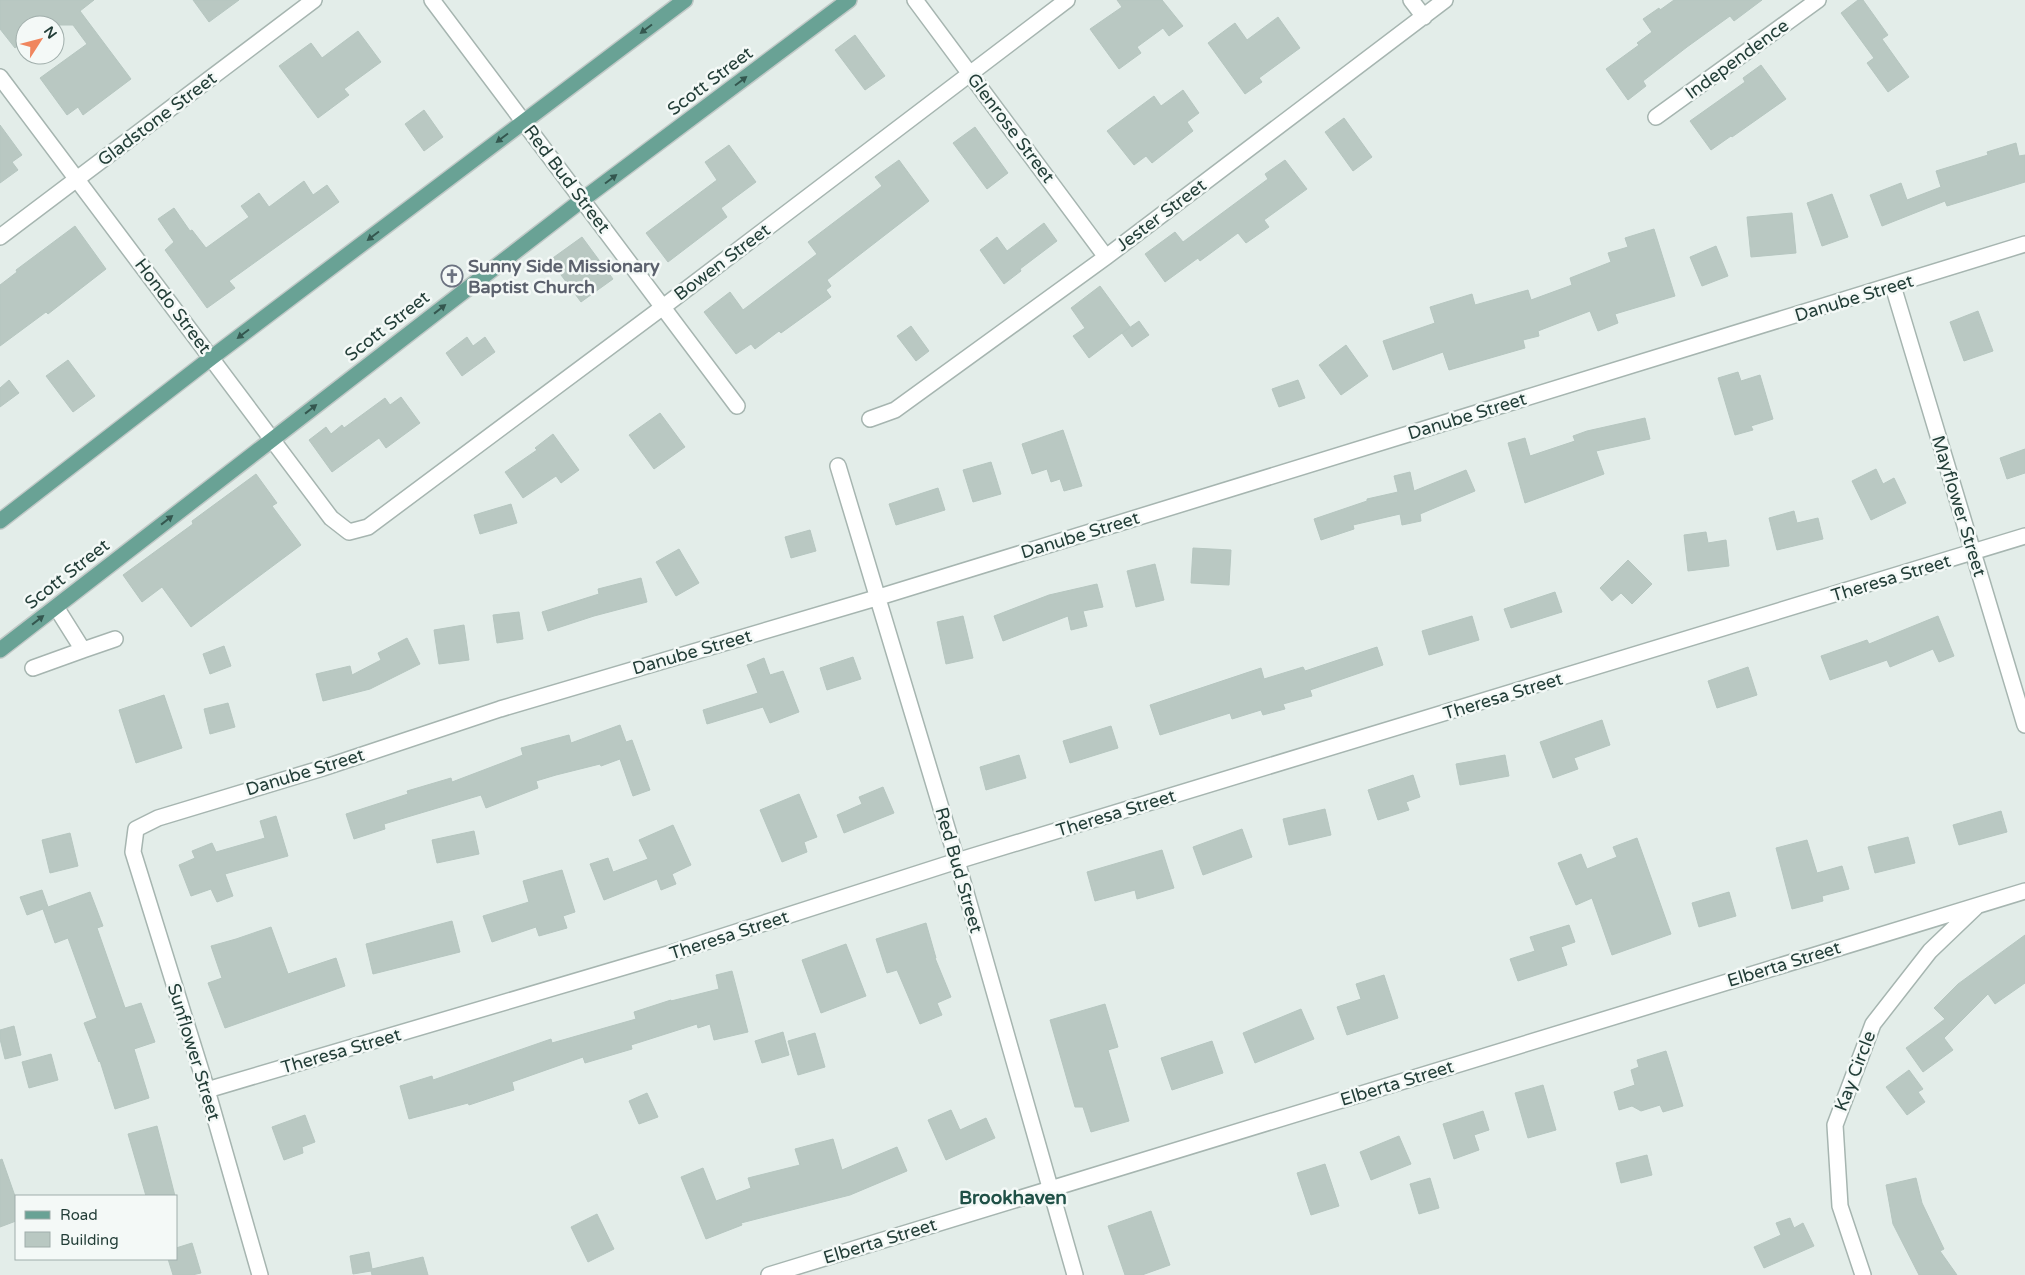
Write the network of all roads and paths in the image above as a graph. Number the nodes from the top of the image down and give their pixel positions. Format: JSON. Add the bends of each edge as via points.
{"nodes":[{"id":1,"x":314,"y":0,"type":"edge"},
{"id":2,"x":432,"y":0,"type":"edge"},
{"id":3,"x":685,"y":0,"type":"edge"},
{"id":4,"x":849,"y":0,"type":"edge"},
{"id":5,"x":915,"y":0,"type":"edge"},
{"id":6,"x":1067,"y":0,"type":"edge"},
{"id":7,"x":1411,"y":0,"type":"edge"},
{"id":8,"x":1445,"y":0,"type":"edge"},
{"id":9,"x":1818,"y":0,"type":"edge"},
{"id":10,"x":1424,"y":17,"type":"junction"},
{"id":11,"x":970,"y":74,"type":"junction"},
{"id":12,"x":0,"y":77,"type":"edge"},
{"id":13,"x":1656,"y":117,"type":"dead end"},
{"id":14,"x":524,"y":122,"type":"junction"},
{"id":15,"x":77,"y":179,"type":"junction"},
{"id":16,"x":582,"y":200,"type":"junction"},
{"id":17,"x":0,"y":237,"type":"edge"},
{"id":18,"x":2025,"y":244,"type":"edge"},
{"id":19,"x":1106,"y":257,"type":"junction"},
{"id":20,"x":1893,"y":286,"type":"junction"},
{"id":21,"x":663,"y":307,"type":"junction"},
{"id":22,"x":212,"y":358,"type":"junction"},
{"id":23,"x":737,"y":406,"type":"dead end"},
{"id":24,"x":870,"y":419,"type":"dead end"},
{"id":25,"x":272,"y":438,"type":"junction"},
{"id":26,"x":838,"y":466,"type":"dead end"},
{"id":27,"x":0,"y":521,"type":"edge"},
{"id":28,"x":348,"y":532,"type":"joint"},
{"id":29,"x":2025,"y":536,"type":"edge"},
{"id":30,"x":1973,"y":553,"type":"junction"},
{"id":31,"x":876,"y":598,"type":"junction"},
{"id":32,"x":56,"y":607,"type":"junction"},
{"id":33,"x":115,"y":639,"type":"dead end"},
{"id":34,"x":0,"y":650,"type":"edge"},
{"id":35,"x":83,"y":650,"type":"junction"},
{"id":36,"x":33,"y":668,"type":"dead end"},
{"id":37,"x":2025,"y":725,"type":"edge"},
{"id":38,"x":136,"y":829,"type":"joint"},
{"id":39,"x":957,"y":861,"type":"junction"},
{"id":40,"x":2025,"y":891,"type":"edge"},
{"id":41,"x":1978,"y":904,"type":"junction"},
{"id":42,"x":206,"y":1090,"type":"junction"},
{"id":43,"x":1050,"y":1190,"type":"junction"},
{"id":44,"x":260,"y":1275,"type":"edge"},
{"id":45,"x":768,"y":1275,"type":"edge"},
{"id":46,"x":1076,"y":1275,"type":"edge"},
{"id":47,"x":1863,"y":1275,"type":"edge"}],
"edges":[{"from":1,"to":15,"type":"street","name":"Gladstone Street"},
{"from":2,"to":14,"type":"street","name":"Red Bud Street"},
{"from":3,"to":14,"type":"main road","one_way":true},
{"from":16,"to":4,"type":"main road","name":"Scott Street","one_way":true},
{"from":5,"to":11,"type":"street","name":"Glenrose Street"},
{"from":6,"to":11,"type":"street","name":"Bowen Street"},
{"from":7,"to":10,"type":"street"},
{"from":8,"to":10,"type":"street","name":"Jester Street"},
{"from":9,"to":13,"type":"street","name":"Independence"},
{"from":10,"to":19,"type":"street","name":"Jester Street"},
{"from":11,"to":19,"type":"street","name":"Glenrose Street"},
{"from":11,"to":21,"type":"street","name":"Bowen Street"},
{"from":12,"to":15,"type":"street","name":"Hondo Street"},
{"from":14,"to":16,"type":"street","name":"Red Bud Street"},
{"from":14,"to":22,"type":"main road","one_way":true},
{"from":15,"to":17,"type":"street","name":"Gladstone Street"},
{"from":15,"to":22,"type":"street","name":"Hondo Street"},
{"from":16,"to":21,"type":"street","name":"Red Bud Street"},
{"from":25,"to":16,"type":"main road","name":"Scott Street","one_way":true},
{"from":18,"to":20,"type":"street","name":"Danube Street"},
{"from":19,"to":24,"type":"street","name":"Jester Street","via":[[895,410]]},
{"from":20,"to":30,"type":"street","name":"Mayflower Street"},
{"from":20,"to":31,"type":"street","name":"Danube Street"},
{"from":21,"to":23,"type":"street","name":"Red Bud Street"},
{"from":21,"to":28,"type":"street","name":"Bowen Street","via":[[368,526]]},
{"from":22,"to":25,"type":"street","name":"Hondo Street"},
{"from":22,"to":27,"type":"main road"},
{"from":25,"to":28,"type":"street","name":"Hondo Street","via":[[331,518]]},
{"from":32,"to":25,"type":"main road","name":"Scott Street","one_way":true},
{"from":26,"to":31,"type":"street","name":"Red Bud Street"},
{"from":29,"to":30,"type":"street","name":"Theresa Street"},
{"from":30,"to":37,"type":"street","name":"Mayflower Street"},
{"from":30,"to":39,"type":"street","name":"Theresa Street"},
{"from":31,"to":38,"type":"street","name":"Danube Street","via":[[500,709],[158,818]]},
{"from":31,"to":39,"type":"street","name":"Red Bud Street"},
{"from":34,"to":32,"type":"main road","name":"Scott Street","one_way":true},
{"from":32,"to":35,"type":"street"},
{"from":33,"to":35,"type":"street"},
{"from":35,"to":36,"type":"street"},
{"from":38,"to":42,"type":"street","name":"Sunflower Street","via":[[134,852]]},
{"from":39,"to":42,"type":"street","name":"Theresa Street","via":[[658,957]]},
{"from":39,"to":43,"type":"street","name":"Red Bud Street"},
{"from":40,"to":41,"type":"street","name":"Elberta Street"},
{"from":41,"to":43,"type":"street","name":"Elberta Street"},
{"from":41,"to":47,"type":"street","name":"Kay Circle","via":[[1930,951],[1873,1024],[1834,1125],[1840,1206]]},
{"from":42,"to":44,"type":"street","name":"Sunflower Street"},
{"from":43,"to":45,"type":"street","name":"Elberta Street"},
{"from":43,"to":46,"type":"street","name":"Red Bud Street"}]}
